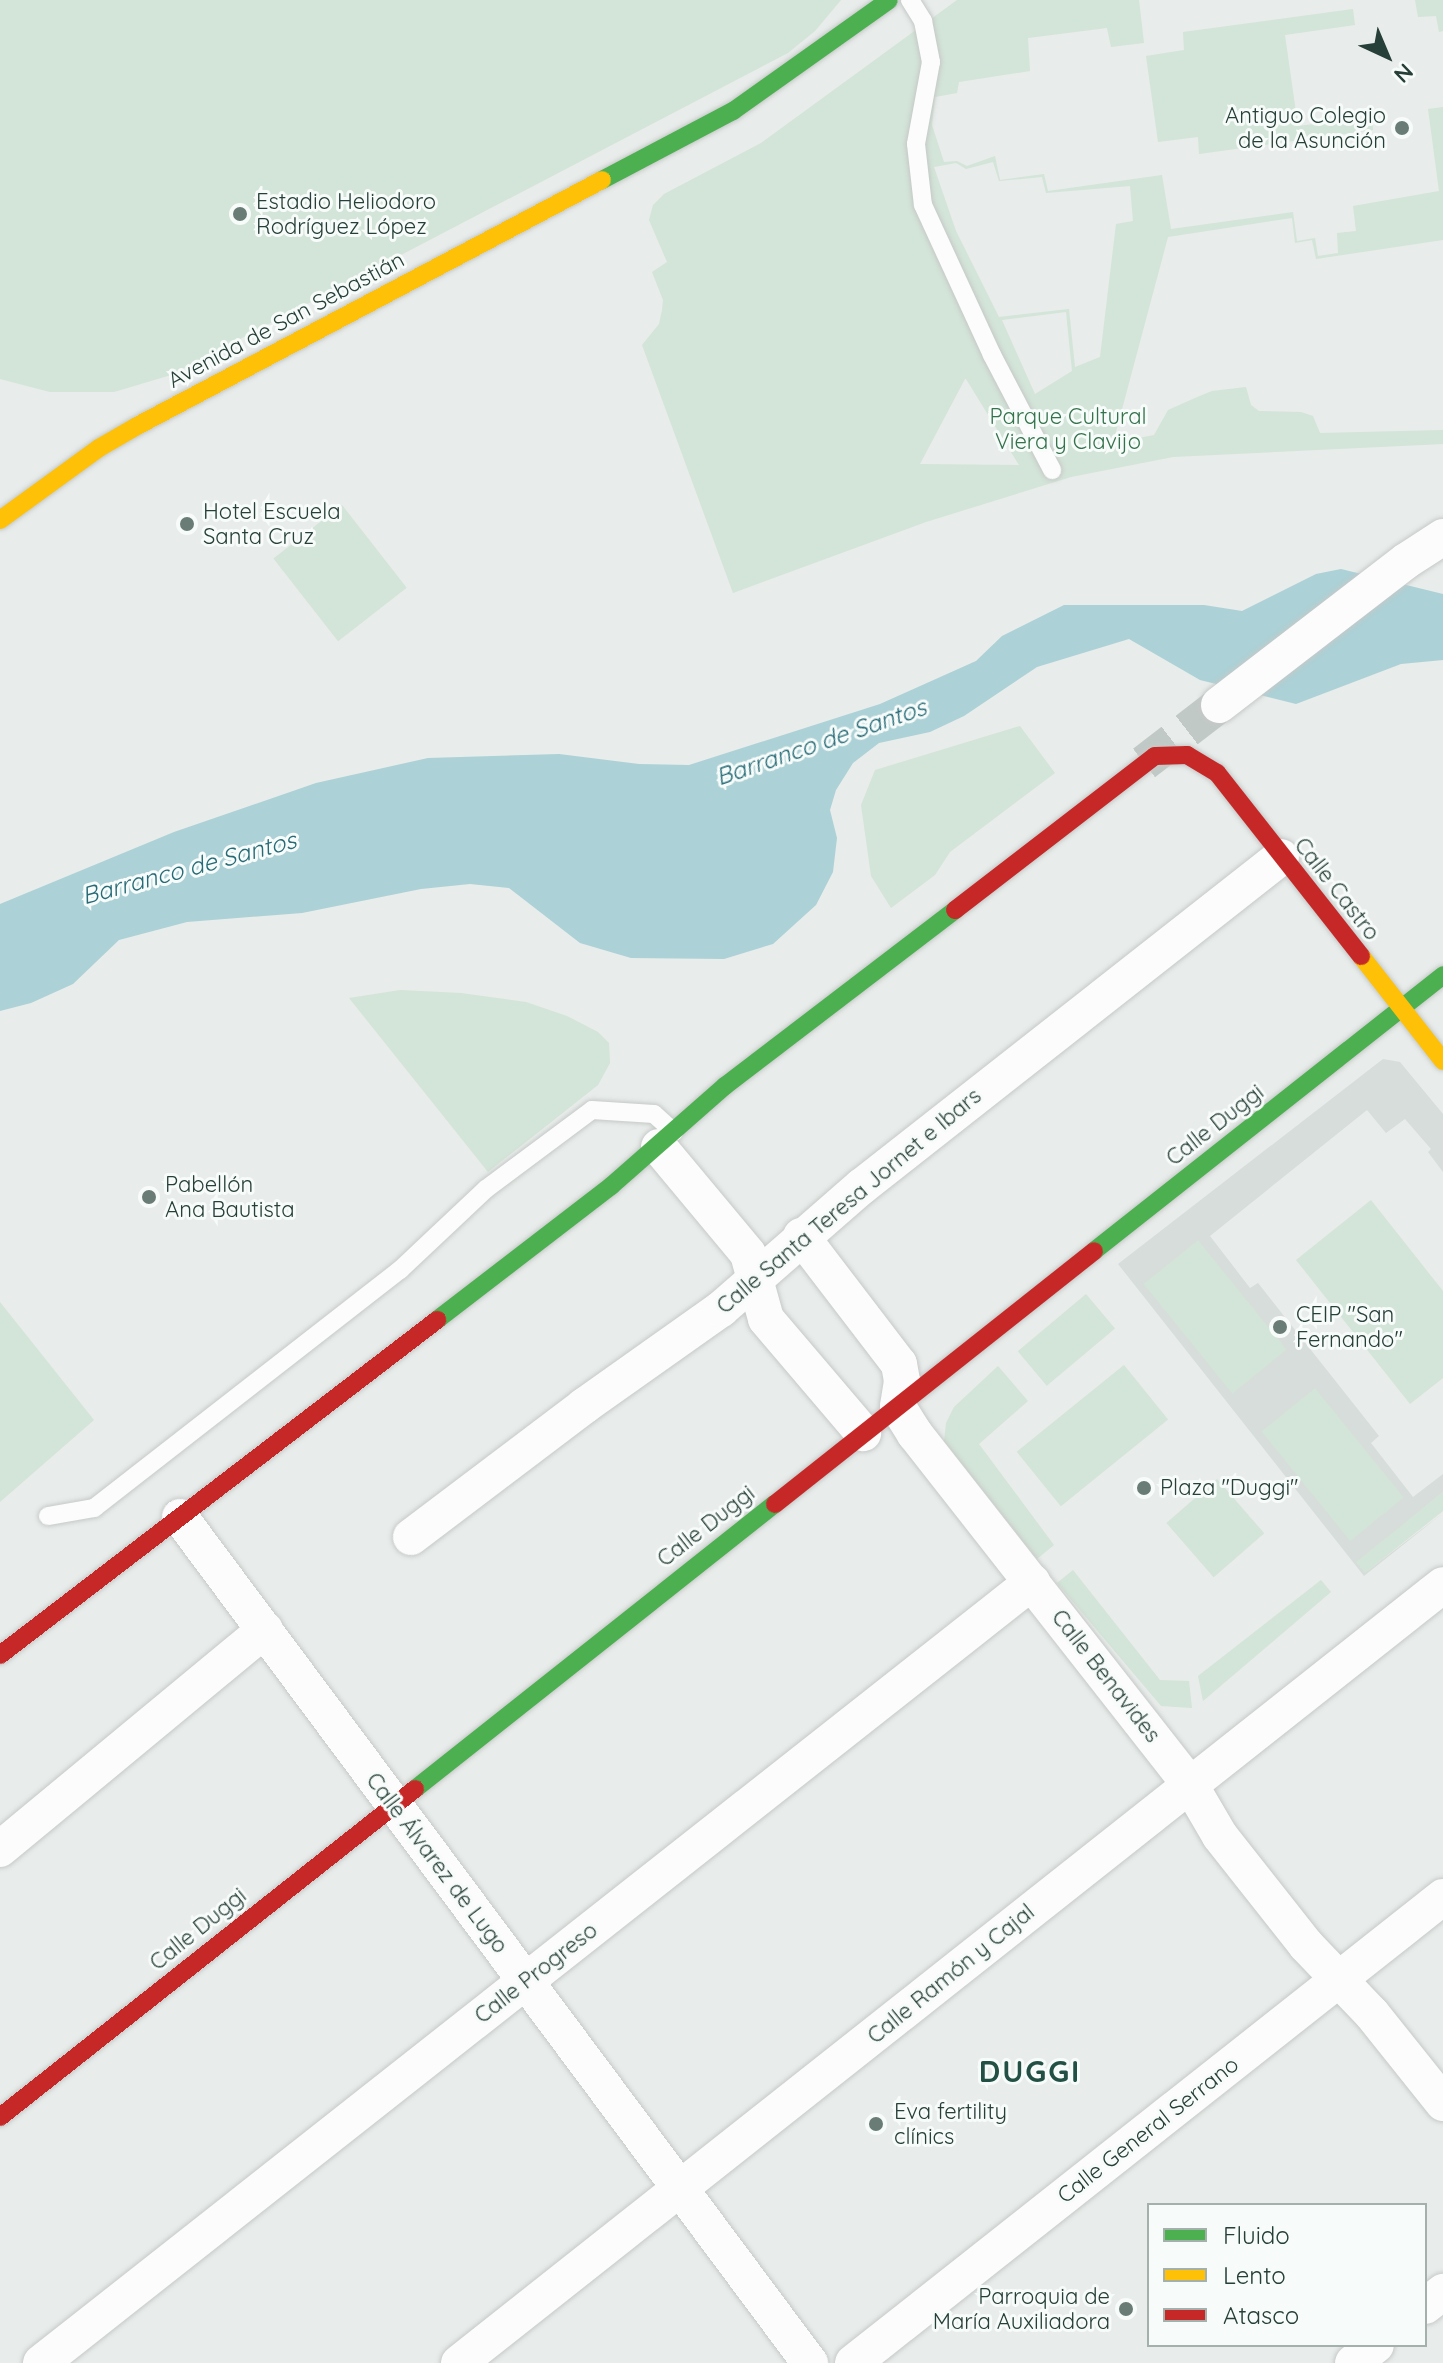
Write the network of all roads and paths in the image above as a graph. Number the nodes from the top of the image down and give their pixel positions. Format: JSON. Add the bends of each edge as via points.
{"nodes":[{"id":1,"x":889,"y":0,"type":"edge"},
{"id":2,"x":910,"y":0,"type":"edge"},
{"id":3,"x":1052,"y":470,"type":"dead end"},
{"id":4,"x":0,"y":520,"type":"edge"},
{"id":5,"x":1443,"y":537,"type":"edge"},
{"id":6,"x":1219,"y":705,"type":"tunnel mouth"},
{"id":7,"x":1281,"y":857,"type":"junction"},
{"id":8,"x":1443,"y":975,"type":"edge"},
{"id":9,"x":1401,"y":1009,"type":"junction"},
{"id":10,"x":1443,"y":1061,"type":"edge"},
{"id":11,"x":666,"y":1140,"type":"junction"},
{"id":12,"x":801,"y":1236,"type":"junction"},
{"id":13,"x":753,"y":1279,"type":"junction"},
{"id":14,"x":898,"y":1407,"type":"junction"},
{"id":15,"x":863,"y":1433,"type":"junction"},
{"id":16,"x":48,"y":1516,"type":"dead end"},
{"id":17,"x":180,"y":1517,"type":"junction"},
{"id":18,"x":411,"y":1537,"type":"dead end"},
{"id":19,"x":1032,"y":1582,"type":"junction"},
{"id":20,"x":1443,"y":1585,"type":"edge"},
{"id":21,"x":265,"y":1630,"type":"junction"},
{"id":22,"x":0,"y":1655,"type":"edge"},
{"id":23,"x":1189,"y":1783,"type":"junction"},
{"id":24,"x":393,"y":1804,"type":"junction"},
{"id":25,"x":0,"y":1849,"type":"edge"},
{"id":26,"x":1443,"y":1897,"type":"edge"},
{"id":27,"x":1341,"y":1979,"type":"junction"},
{"id":28,"x":525,"y":1981,"type":"junction"},
{"id":29,"x":1443,"y":2103,"type":"edge"},
{"id":30,"x":0,"y":2117,"type":"edge"},
{"id":31,"x":679,"y":2190,"type":"junction"},
{"id":32,"x":1443,"y":2292,"type":"edge"},
{"id":33,"x":1427,"y":2304,"type":"edge"},
{"id":34,"x":1373,"y":2347,"type":"edge"},
{"id":35,"x":41,"y":2363,"type":"edge"},
{"id":36,"x":459,"y":2363,"type":"edge"},
{"id":37,"x":810,"y":2363,"type":"edge"},
{"id":38,"x":853,"y":2363,"type":"edge"},
{"id":39,"x":1353,"y":2363,"type":"edge"}],
"edges":[{"from":1,"to":4,"type":"street","name":"Avenida de San Sebastián","via":[[733,111],[137,426]]},
{"from":2,"to":3,"type":"lane","via":[[923,21],[931,62],[916,144],[923,205]]},
{"from":5,"to":6,"type":"street"},
{"from":7,"to":9,"type":"street","name":"Calle Castro"},
{"from":7,"to":11,"type":"street","name":"Calle Castro","via":[[1217,773],[1187,755],[1155,756],[717,1093]]},
{"from":7,"to":12,"type":"street","name":"Calle Santa Teresa Jornet e Ibars"},
{"from":8,"to":9,"type":"street","name":"Calle Duggi"},
{"from":9,"to":10,"type":"street","name":"Calle Castro"},
{"from":9,"to":14,"type":"street","name":"Calle Duggi"},
{"from":11,"to":13,"type":"street","via":[[748,1254]]},
{"from":11,"to":16,"type":"lane","via":[[654,1114],[592,1110],[486,1189],[400,1270],[94,1508]]},
{"from":11,"to":17,"type":"street"},
{"from":12,"to":13,"type":"street","name":"Calle Santa Teresa Jornet e Ibars"},
{"from":12,"to":14,"type":"street","via":[[899,1364]]},
{"from":13,"to":15,"type":"street","via":[[766,1319]]},
{"from":13,"to":18,"type":"street","name":"Calle Santa Teresa Jornet e Ibars","via":[[721,1309]]},
{"from":14,"to":15,"type":"street","name":"Calle Duggi"},
{"from":14,"to":19,"type":"street","name":"Calle Benavides"},
{"from":15,"to":24,"type":"street","name":"Calle Duggi"},
{"from":17,"to":21,"type":"street","name":"Calle Álvarez de Lugo"},
{"from":17,"to":22,"type":"street"},
{"from":19,"to":23,"type":"street","name":"Calle Benavides"},
{"from":19,"to":28,"type":"street","name":"Calle Progreso"},
{"from":20,"to":23,"type":"street","name":"Calle Ramón y Cajal"},
{"from":21,"to":24,"type":"street","name":"Calle Álvarez de Lugo"},
{"from":21,"to":25,"type":"street"},
{"from":23,"to":27,"type":"street","name":"Calle Benavides","via":[[1220,1836],[1306,1945]]},
{"from":23,"to":31,"type":"street","name":"Calle Ramón y Cajal"},
{"from":24,"to":28,"type":"street","name":"Calle Álvarez de Lugo"},
{"from":24,"to":30,"type":"street","name":"Calle Duggi"},
{"from":26,"to":27,"type":"street","name":"Calle General Serrano"},
{"from":27,"to":29,"type":"street","name":"Calle Benavides"},
{"from":27,"to":38,"type":"street","name":"Calle General Serrano"},
{"from":28,"to":31,"type":"street","name":"Calle Álvarez de Lugo"},
{"from":28,"to":35,"type":"street","name":"Calle Progreso"},
{"from":31,"to":36,"type":"street","name":"Calle Ramón y Cajal"},
{"from":31,"to":37,"type":"street","name":"Calle Álvarez de Lugo"},
{"from":32,"to":33,"type":"street"},
{"from":34,"to":39,"type":"street"}]}
